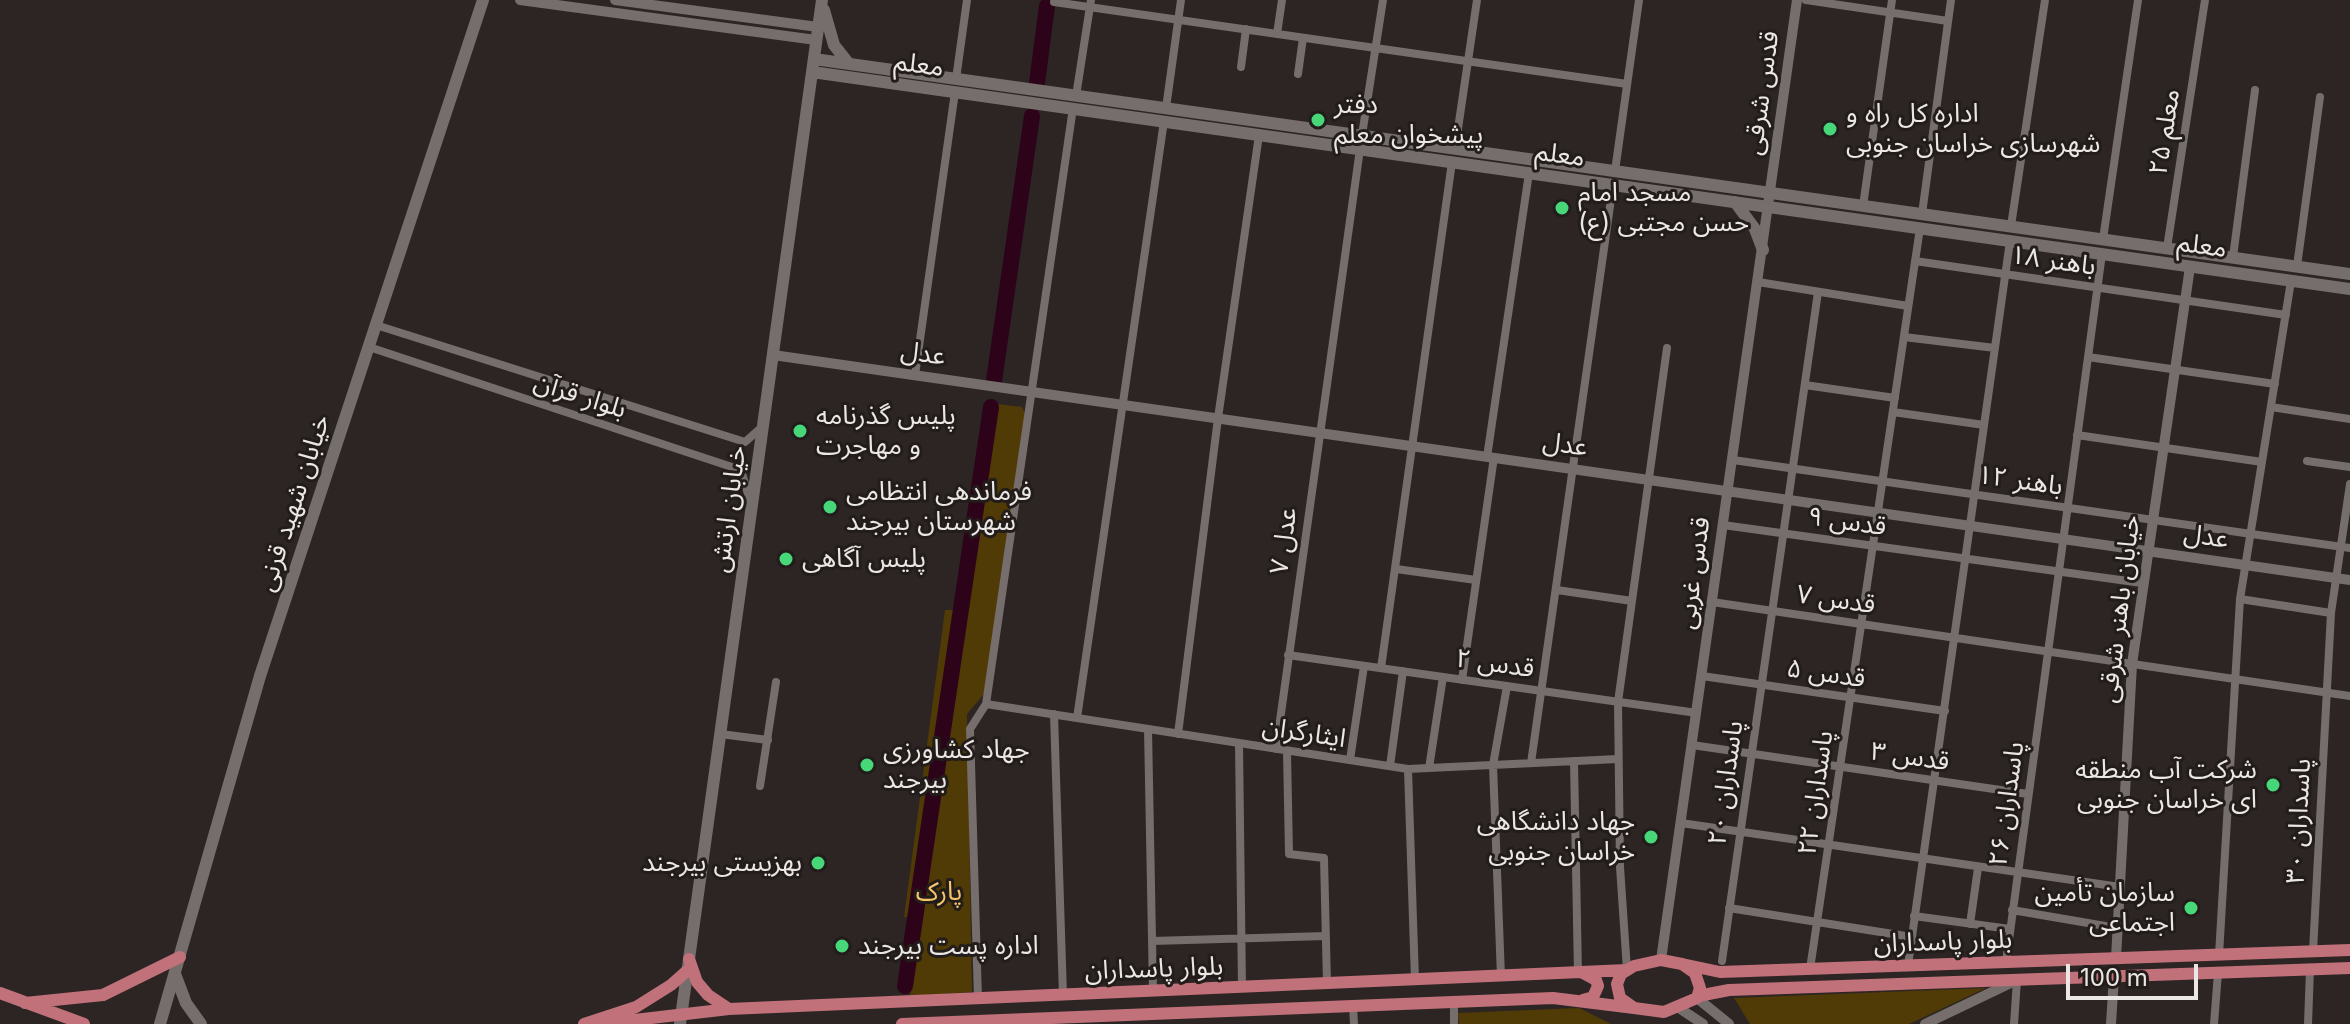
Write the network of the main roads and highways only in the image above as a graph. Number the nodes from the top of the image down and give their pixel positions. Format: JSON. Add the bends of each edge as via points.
{"nodes":[{"id":1,"x":483,"y":0,"type":"edge"},
{"id":2,"x":822,"y":0,"type":"edge"},
{"id":3,"x":849,"y":64,"type":"junction"},
{"id":4,"x":813,"y":66,"type":"junction"},
{"id":5,"x":956,"y":85,"type":"junction"},
{"id":6,"x":1165,"y":115,"type":"junction"},
{"id":7,"x":1361,"y":142,"type":"junction"},
{"id":8,"x":1735,"y":202,"type":"junction"},
{"id":9,"x":1763,"y":250,"type":"road end"},
{"id":10,"x":2350,"y":274,"type":"edge"},
{"id":11,"x":2350,"y":289,"type":"edge"},
{"id":12,"x":2350,"y":950,"type":"edge"},
{"id":13,"x":180,"y":957,"type":"junction"},
{"id":14,"x":688,"y":964,"type":"junction"},
{"id":15,"x":1682,"y":964,"type":"junction"},
{"id":16,"x":2350,"y":968,"type":"edge"},
{"id":17,"x":1627,"y":970,"type":"junction"},
{"id":18,"x":175,"y":974,"type":"junction"},
{"id":19,"x":1580,"y":974,"type":"junction"},
{"id":20,"x":0,"y":993,"type":"edge"},
{"id":21,"x":1697,"y":997,"type":"junction"},
{"id":22,"x":1583,"y":1000,"type":"junction"},
{"id":23,"x":25,"y":1003,"type":"junction"},
{"id":24,"x":1634,"y":1008,"type":"junction"},
{"id":25,"x":729,"y":1009,"type":"junction"},
{"id":26,"x":681,"y":1018,"type":"edge"},
{"id":27,"x":84,"y":1024,"type":"edge"},
{"id":28,"x":160,"y":1024,"type":"edge"},
{"id":29,"x":201,"y":1024,"type":"edge"},
{"id":30,"x":584,"y":1024,"type":"edge"},
{"id":31,"x":600,"y":1024,"type":"edge"},
{"id":32,"x":902,"y":1024,"type":"edge"}],
"edges":[{"from":1,"to":13,"type":"main road","name":"خیابان شهید قرنی","via":[[260,676]]},
{"from":2,"to":3,"type":"main road","via":[[834,45]]},
{"from":2,"to":4,"type":"main road","name":"خیابان ارتش"},
{"from":3,"to":4,"type":"main road","name":"معلم"},
{"from":3,"to":5,"type":"main road","name":"معلم"},
{"from":4,"to":5,"type":"main road","name":"معلم"},
{"from":4,"to":14,"type":"main road","name":"خیابان ارتش"},
{"from":5,"to":6,"type":"main road","name":"معلم"},
{"from":6,"to":7,"type":"main road","name":"معلم"},
{"from":6,"to":7,"type":"main road","name":"معلم","via":[[1259,135]]},
{"from":7,"to":8,"type":"main road","name":"معلم","via":[[1452,162]]},
{"from":7,"to":10,"type":"main road","name":"معلم","via":[[1455,149]]},
{"from":8,"to":9,"type":"main road"},
{"from":8,"to":11,"type":"main road","name":"معلم"},
{"from":12,"to":15,"type":"main road","name":"بلوار پاسداران","via":[[1720,972]]},
{"from":13,"to":18,"type":"main road","name":"خیابان شهید قرنی"},
{"from":13,"to":23,"type":"main road","via":[[103,995]]},
{"from":14,"to":25,"type":"main road","via":[[708,995]]},
{"from":14,"to":26,"type":"main road","name":"خیابان ارتش"},
{"from":14,"to":30,"type":"main road","via":[[671,985],[636,1007]]},
{"from":15,"to":17,"type":"main road","via":[[1661,960]]},
{"from":15,"to":21,"type":"main road","via":[[1700,980]]},
{"from":16,"to":21,"type":"main road","name":"بلوار پاسداران","via":[[1729,990]]},
{"from":17,"to":19,"type":"main road","name":"بلوار پاسداران"},
{"from":17,"to":24,"type":"main road","via":[[1617,990]]},
{"from":18,"to":28,"type":"main road","name":"خیابان شهید قرنی"},
{"from":18,"to":29,"type":"main road"},
{"from":19,"to":22,"type":"main road","via":[[1598,986],[1593,997]]},
{"from":19,"to":25,"type":"main road","name":"بلوار پاسداران"},
{"from":20,"to":23,"type":"main road"},
{"from":21,"to":24,"type":"main road","via":[[1679,1008]]},
{"from":22,"to":24,"type":"main road","name":"بلوار پاسداران"},
{"from":22,"to":32,"type":"main road","name":"بلوار پاسداران"},
{"from":23,"to":27,"type":"main road"},
{"from":25,"to":26,"type":"main road","name":"بلوار پاسداران"},
{"from":26,"to":31,"type":"main road","name":"بلوار پاسداران"}]}
